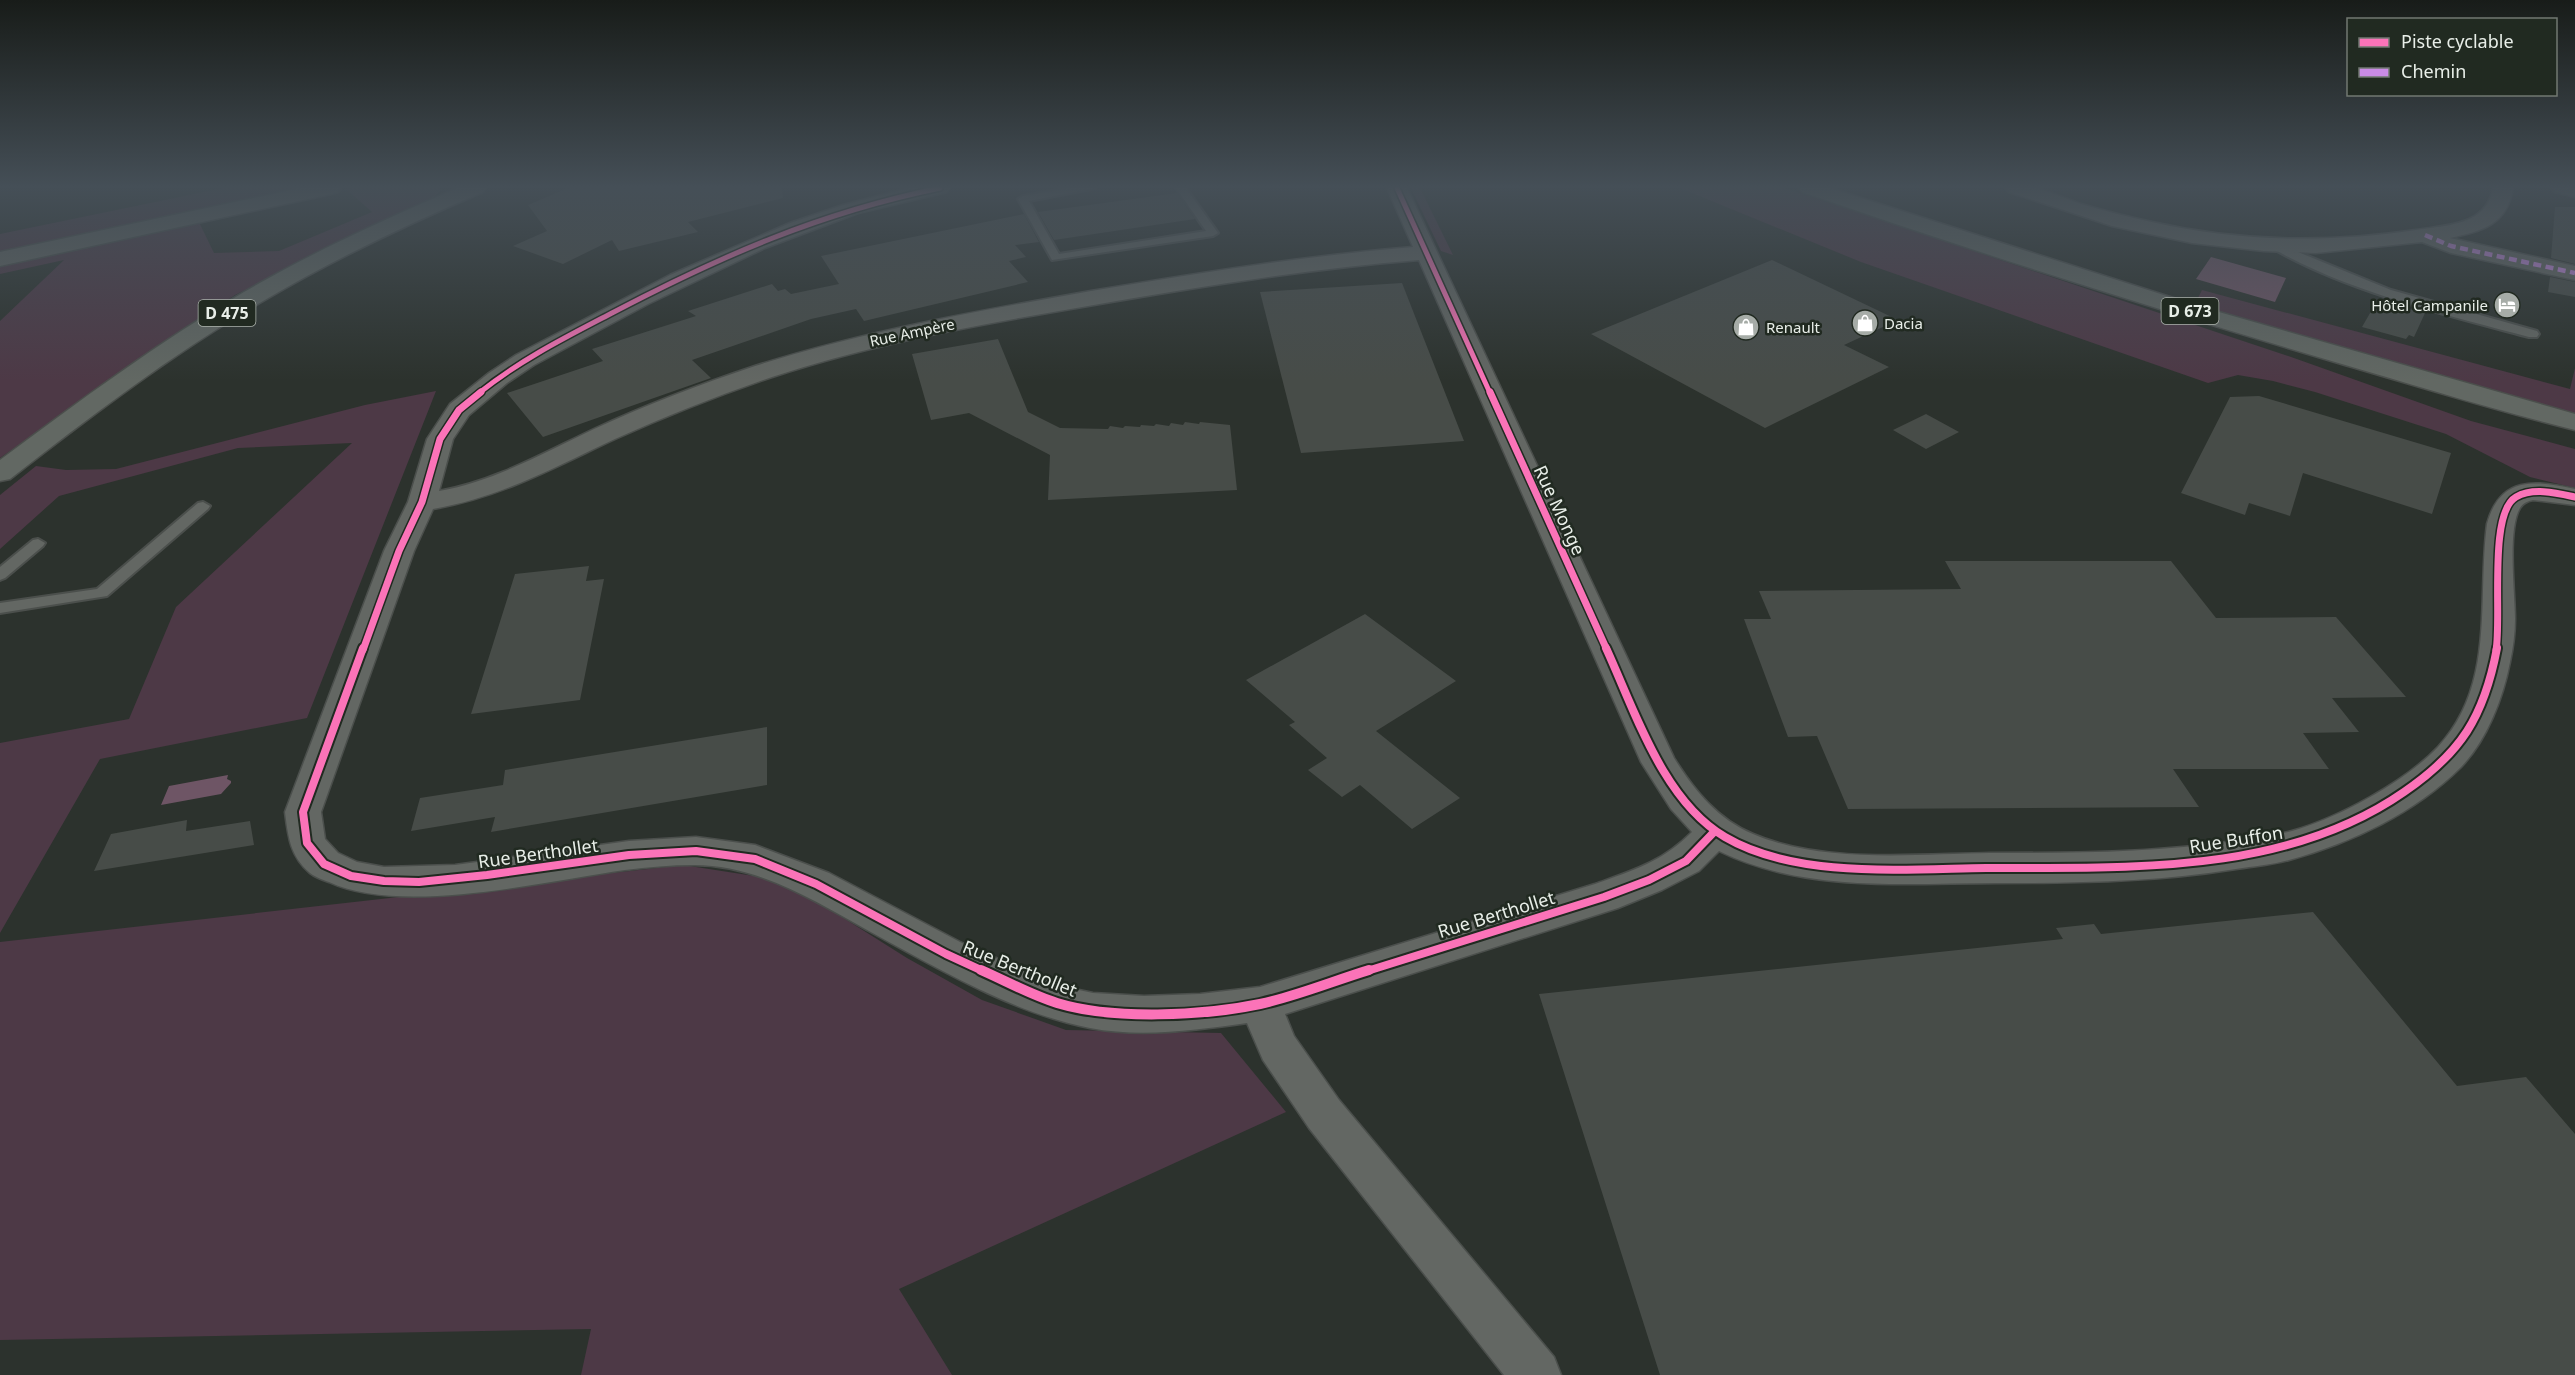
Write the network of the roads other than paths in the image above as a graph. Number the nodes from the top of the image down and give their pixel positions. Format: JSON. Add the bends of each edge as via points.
{"nodes":[{"id":1,"x":32,"y":252,"type":"edge"},
{"id":2,"x":337,"y":252,"type":"edge"},
{"id":3,"x":737,"y":252,"type":"edge"},
{"id":4,"x":1053,"y":252,"type":"edge"},
{"id":5,"x":1093,"y":252,"type":"edge"},
{"id":6,"x":1999,"y":252,"type":"edge"},
{"id":7,"x":2287,"y":252,"type":"edge"},
{"id":8,"x":2479,"y":252,"type":"edge"},
{"id":9,"x":1426,"y":253,"type":"joint"},
{"id":10,"x":0,"y":259,"type":"edge"},
{"id":11,"x":2575,"y":273,"type":"edge"},
{"id":12,"x":2533,"y":334,"type":"dead end"},
{"id":13,"x":2575,"y":422,"type":"edge"},
{"id":14,"x":0,"y":473,"type":"edge"},
{"id":15,"x":2575,"y":497,"type":"edge"},
{"id":16,"x":422,"y":502,"type":"junction"},
{"id":17,"x":203,"y":506,"type":"dead end"},
{"id":18,"x":38,"y":543,"type":"dead end"},
{"id":19,"x":0,"y":575,"type":"edge"},
{"id":20,"x":0,"y":608,"type":"edge"},
{"id":21,"x":1714,"y":831,"type":"junction"},
{"id":22,"x":1260,"y":1004,"type":"junction"},
{"id":23,"x":1536,"y":1375,"type":"edge"}],
"edges":[{"from":1,"to":10,"type":"street"},
{"from":2,"to":14,"type":"main road","number":"D 475","via":[[224,315],[109,392]]},
{"from":3,"to":16,"type":"street","name":"Rue Berthollet","via":[[525,360],[477,393],[449,423],[433,456]]},
{"from":4,"to":5,"type":"lane","via":[[1056,258]]},
{"from":6,"to":13,"type":"main road","number":"D 673","via":[[2295,343]]},
{"from":7,"to":12,"type":"lane","via":[[2438,309]]},
{"from":8,"to":11,"type":"street"},
{"from":9,"to":16,"type":"street","name":"Rue Ampère","via":[[1367,256],[1253,272],[864,342],[707,392],[482,489]]},
{"from":9,"to":21,"type":"street","name":"Rue Monge","via":[[1658,762],[1682,800]]},
{"from":15,"to":21,"type":"street","name":"Rue Buffon","via":[[2532,492],[2510,500],[2499,525],[2499,632],[2486,691],[2473,724],[2449,757],[2405,793],[2351,825],[2286,847],[2209,860],[2068,868],[1853,868],[1803,864],[1740,844]]},
{"from":16,"to":22,"type":"street","name":"Rue Berthollet","via":[[399,551],[303,812],[305,838],[327,865],[362,879],[425,884],[629,855],[696,851],[755,859],[863,909],[946,954],[1057,1003],[1093,1011],[1144,1014]]},
{"from":17,"to":20,"type":"lane","via":[[102,593]]},
{"from":18,"to":19,"type":"lane"},
{"from":21,"to":22,"type":"street","name":"Rue Berthollet","via":[[1686,861],[1649,880]]},
{"from":22,"to":23,"type":"street","via":[[1278,1047],[1324,1114]]}]}
